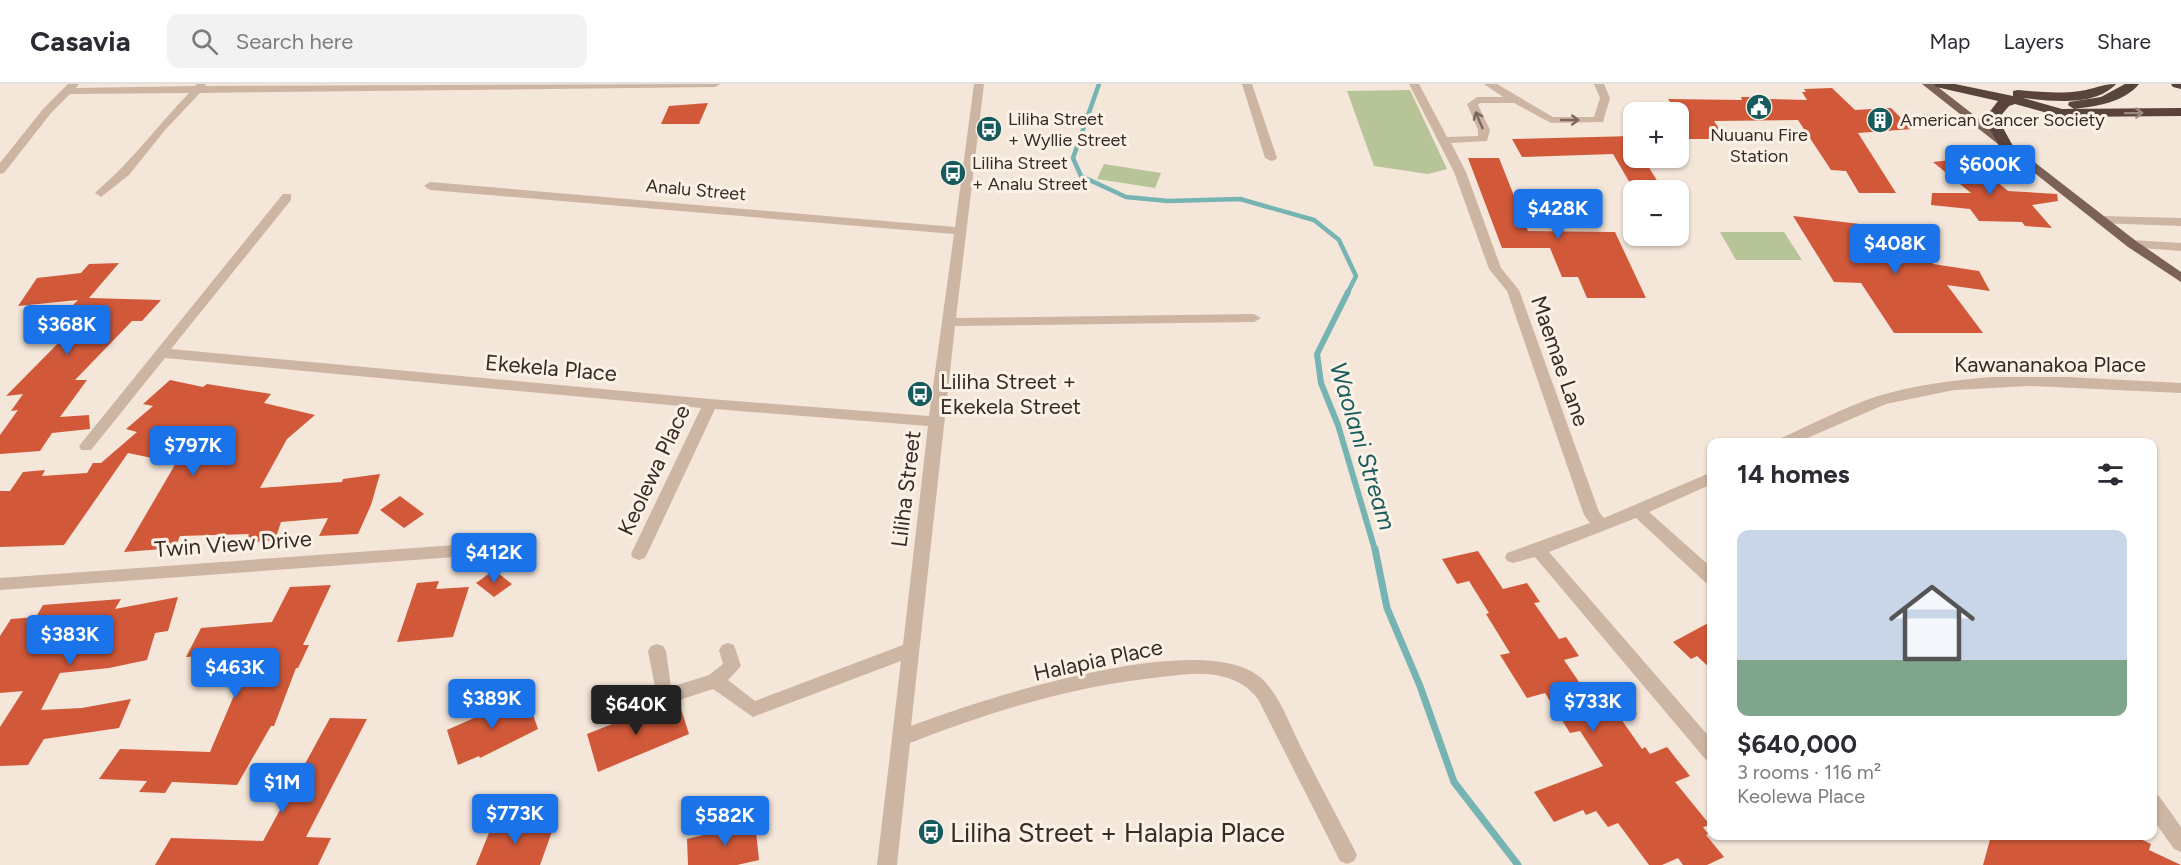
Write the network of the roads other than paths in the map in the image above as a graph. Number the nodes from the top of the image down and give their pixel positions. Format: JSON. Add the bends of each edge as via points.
{"nodes":[{"id":1,"x":715,"y":84,"type":"edge"},
{"id":2,"x":979,"y":84,"type":"edge"},
{"id":3,"x":1247,"y":84,"type":"edge"},
{"id":4,"x":1414,"y":84,"type":"edge"},
{"id":5,"x":1489,"y":84,"type":"edge"},
{"id":6,"x":1599,"y":84,"type":"edge"},
{"id":7,"x":1927,"y":84,"type":"edge"},
{"id":8,"x":1940,"y":84,"type":"edge"},
{"id":9,"x":1961,"y":84,"type":"edge"},
{"id":10,"x":2110,"y":84,"type":"edge"},
{"id":11,"x":2133,"y":84,"type":"edge"},
{"id":12,"x":533,"y":85,"type":"edge"},
{"id":13,"x":366,"y":86,"type":"edge"},
{"id":14,"x":71,"y":87,"type":"edge"},
{"id":15,"x":200,"y":87,"type":"edge"},
{"id":16,"x":1517,"y":100,"type":"junction"},
{"id":17,"x":2015,"y":100,"type":"junction"},
{"id":18,"x":2181,"y":112,"type":"edge"},
{"id":19,"x":1445,"y":140,"type":"junction"},
{"id":20,"x":2007,"y":146,"type":"junction"},
{"id":21,"x":1270,"y":158,"type":"dead end"},
{"id":22,"x":0,"y":171,"type":"edge"},
{"id":23,"x":430,"y":186,"type":"dead end"},
{"id":24,"x":101,"y":193,"type":"dead end"},
{"id":25,"x":286,"y":197,"type":"dead end"},
{"id":26,"x":2101,"y":220,"type":"junction"},
{"id":27,"x":2181,"y":222,"type":"edge"},
{"id":28,"x":959,"y":231,"type":"junction"},
{"id":29,"x":2132,"y":244,"type":"junction"},
{"id":30,"x":2181,"y":247,"type":"edge"},
{"id":31,"x":2181,"y":278,"type":"edge"},
{"id":32,"x":1254,"y":318,"type":"dead end"},
{"id":33,"x":948,"y":322,"type":"junction"},
{"id":34,"x":163,"y":353,"type":"junction"},
{"id":35,"x":2181,"y":388,"type":"edge"},
{"id":36,"x":710,"y":404,"type":"junction"},
{"id":37,"x":936,"y":422,"type":"junction"},
{"id":38,"x":1795,"y":438,"type":"edge"},
{"id":39,"x":86,"y":446,"type":"dead end"},
{"id":40,"x":1707,"y":479,"type":"edge"},
{"id":41,"x":1638,"y":511,"type":"junction"},
{"id":42,"x":1600,"y":524,"type":"junction"},
{"id":43,"x":469,"y":550,"type":"dead end"},
{"id":44,"x":1538,"y":550,"type":"junction"},
{"id":45,"x":639,"y":554,"type":"dead end"},
{"id":46,"x":1513,"y":557,"type":"dead end"},
{"id":47,"x":1707,"y":573,"type":"edge"},
{"id":48,"x":0,"y":584,"type":"edge"},
{"id":49,"x":728,"y":650,"type":"dead end"},
{"id":50,"x":910,"y":650,"type":"junction"},
{"id":51,"x":657,"y":651,"type":"dead end"},
{"id":52,"x":715,"y":681,"type":"junction"},
{"id":53,"x":901,"y":738,"type":"junction"},
{"id":54,"x":1707,"y":747,"type":"edge"},
{"id":55,"x":2157,"y":809,"type":"edge"},
{"id":56,"x":2181,"y":843,"type":"edge"},
{"id":57,"x":1347,"y":855,"type":"dead end"},
{"id":58,"x":887,"y":865,"type":"edge"}],
"edges":[{"from":1,"to":12,"type":"street"},
{"from":2,"to":28,"type":"street","name":"Liliha Street"},
{"from":3,"to":21,"type":"street"},
{"from":4,"to":19,"type":"street","name":"Maemae Lane"},
{"from":5,"to":16,"type":"street"},
{"from":16,"to":6,"type":"street","one_way":true,"via":[[1551,120],[1599,120],[1605,98]]},
{"from":7,"to":20,"type":"main road"},
{"from":8,"to":17,"type":"highway"},
{"from":9,"to":10,"type":"highway","via":[[2063,97],[2093,92]]},
{"from":11,"to":17,"type":"highway","via":[[2107,100],[2074,105]]},
{"from":12,"to":13,"type":"street"},
{"from":13,"to":15,"type":"street"},
{"from":14,"to":15,"type":"street"},
{"from":14,"to":22,"type":"street"},
{"from":15,"to":24,"type":"street","via":[[125,173]]},
{"from":19,"to":16,"type":"street","one_way":true,"via":[[1483,139],[1484,130],[1472,104],[1477,100]]},
{"from":17,"to":18,"type":"highway","one_way":true,"via":[[2062,113]]},
{"from":17,"to":20,"type":"highway","via":[[2004,103],[1991,119]]},
{"from":19,"to":42,"type":"street","name":"Maemae Lane","via":[[1495,269],[1513,290],[1592,515]]},
{"from":20,"to":26,"type":"main road"},
{"from":23,"to":28,"type":"street","name":"Analu Street"},
{"from":25,"to":34,"type":"street"},
{"from":26,"to":27,"type":"street"},
{"from":26,"to":29,"type":"main road"},
{"from":28,"to":33,"type":"street","name":"Liliha Street"},
{"from":29,"to":30,"type":"street"},
{"from":29,"to":31,"type":"main road"},
{"from":32,"to":33,"type":"street"},
{"from":33,"to":37,"type":"street","name":"Liliha Street"},
{"from":34,"to":36,"type":"street","name":"Ekekela Place"},
{"from":34,"to":39,"type":"street"},
{"from":35,"to":38,"type":"street","name":"Kawananakoa Place","via":[[1968,383],[1883,400]]},
{"from":36,"to":37,"type":"street","name":"Ekekela Place"},
{"from":36,"to":45,"type":"street","name":"Keolewa Place"},
{"from":37,"to":50,"type":"street","name":"Liliha Street"},
{"from":40,"to":41,"type":"street"},
{"from":41,"to":42,"type":"street"},
{"from":41,"to":47,"type":"street"},
{"from":42,"to":44,"type":"street"},
{"from":43,"to":48,"type":"street","name":"Twin View Drive"},
{"from":44,"to":46,"type":"street"},
{"from":44,"to":54,"type":"street"},
{"from":49,"to":52,"type":"street","via":[[732,666]]},
{"from":50,"to":52,"type":"street","via":[[753,709]]},
{"from":50,"to":53,"type":"street","name":"Liliha Street"},
{"from":51,"to":52,"type":"street","via":[[664,697]]},
{"from":53,"to":57,"type":"street","name":"Halapia Place","via":[[938,722],[1115,675],[1176,667],[1227,669],[1252,681],[1260,690]]},
{"from":53,"to":58,"type":"street","name":"Liliha Street"},
{"from":55,"to":56,"type":"street"}]}
